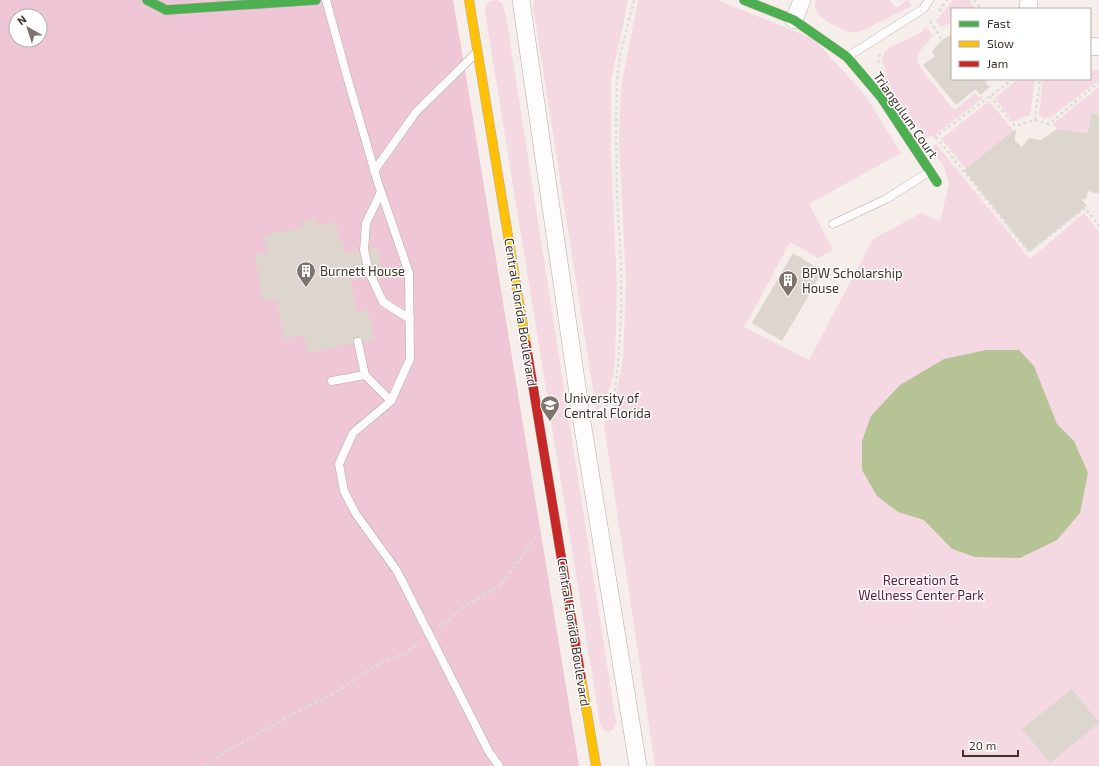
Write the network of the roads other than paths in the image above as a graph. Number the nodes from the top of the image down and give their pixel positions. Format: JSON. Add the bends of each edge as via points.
{"nodes":[{"id":1,"x":147,"y":0,"type":"edge"},
{"id":2,"x":316,"y":0,"type":"edge"},
{"id":3,"x":326,"y":0,"type":"edge"},
{"id":4,"x":469,"y":0,"type":"edge"},
{"id":5,"x":521,"y":0,"type":"edge"},
{"id":6,"x":744,"y":0,"type":"edge"},
{"id":7,"x":802,"y":0,"type":"edge"},
{"id":8,"x":930,"y":0,"type":"edge"},
{"id":9,"x":794,"y":20,"type":"junction"},
{"id":10,"x":478,"y":51,"type":"junction"},
{"id":11,"x":847,"y":57,"type":"junction"},
{"id":12,"x":374,"y":170,"type":"junction"},
{"id":13,"x":930,"y":171,"type":"junction"},
{"id":14,"x":937,"y":182,"type":"dead end"},
{"id":15,"x":381,"y":192,"type":"junction"},
{"id":16,"x":833,"y":224,"type":"dead end"},
{"id":17,"x":410,"y":319,"type":"junction"},
{"id":18,"x":358,"y":342,"type":"dead end"},
{"id":19,"x":365,"y":375,"type":"junction"},
{"id":20,"x":332,"y":380,"type":"dead end"},
{"id":21,"x":391,"y":401,"type":"junction"},
{"id":22,"x":499,"y":766,"type":"edge"},
{"id":23,"x":596,"y":766,"type":"edge"},
{"id":24,"x":638,"y":766,"type":"edge"}],
"edges":[{"from":1,"to":2,"type":"street","via":[[166,10]]},
{"from":3,"to":12,"type":"lane"},
{"from":4,"to":10,"type":"street","name":"Central Florida Boulevard"},
{"from":5,"to":24,"type":"street","via":[[583,428]]},
{"from":6,"to":9,"type":"street","name":"Triangulum Court"},
{"from":7,"to":9,"type":"street"},
{"from":8,"to":11,"type":"lane","via":[[923,9]]},
{"from":9,"to":11,"type":"street","name":"Triangulum Court"},
{"from":10,"to":12,"type":"lane","via":[[416,112]]},
{"from":10,"to":23,"type":"street","name":"Central Florida Boulevard"},
{"from":11,"to":13,"type":"street","name":"Triangulum Court","via":[[881,97]]},
{"from":12,"to":15,"type":"lane"},
{"from":13,"to":14,"type":"street","name":"Triangulum Court"},
{"from":13,"to":16,"type":"lane","via":[[886,199]]},
{"from":15,"to":17,"type":"lane","via":[[409,273]]},
{"from":15,"to":17,"type":"lane","via":[[366,223],[364,250],[369,272],[383,302]]},
{"from":17,"to":21,"type":"lane","via":[[410,359]]},
{"from":18,"to":19,"type":"lane"},
{"from":19,"to":20,"type":"lane"},
{"from":19,"to":21,"type":"lane"},
{"from":21,"to":22,"type":"lane","via":[[353,434],[339,464],[344,491],[356,514],[397,571],[489,752]]}]}
